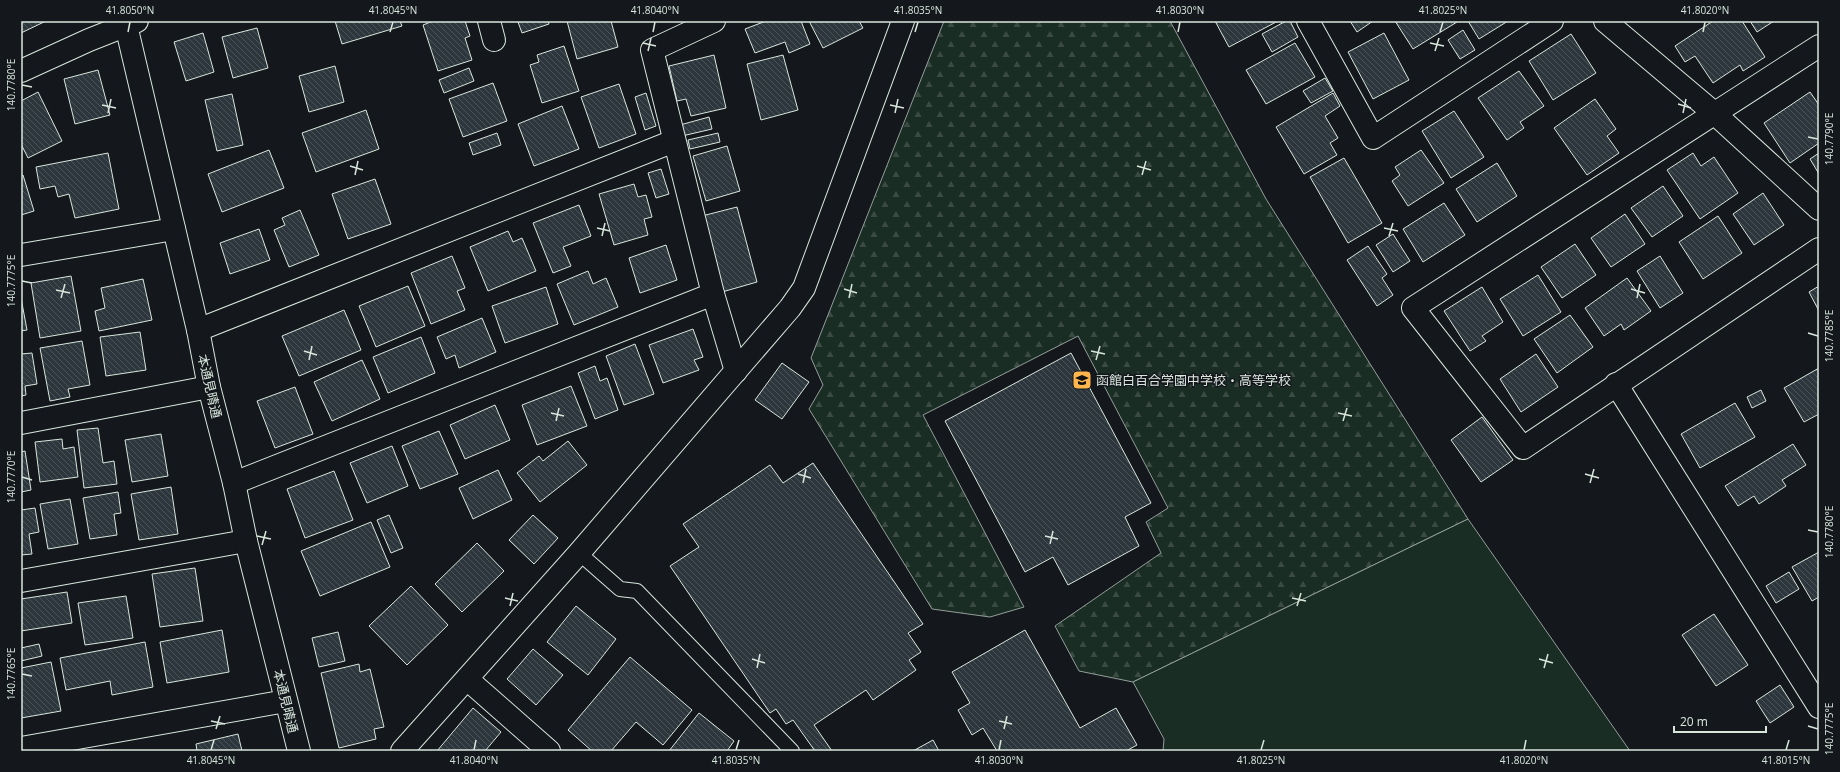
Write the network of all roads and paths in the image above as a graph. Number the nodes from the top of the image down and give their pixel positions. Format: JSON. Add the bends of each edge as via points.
{"nodes":[{"id":1,"x":714,"y":21,"type":"edge"},
{"id":2,"x":1308,"y":21,"type":"edge"},
{"id":3,"x":1552,"y":21,"type":"edge"},
{"id":4,"x":1605,"y":21,"type":"edge"},
{"id":5,"x":129,"y":22,"type":"edge"},
{"id":6,"x":901,"y":22,"type":"edge"},
{"id":7,"x":1819,"y":46,"type":"edge"},
{"id":8,"x":21,"y":71,"type":"edge"},
{"id":9,"x":1714,"y":113,"type":"junction"},
{"id":10,"x":674,"y":141,"type":"junction"},
{"id":11,"x":1819,"y":209,"type":"edge"},
{"id":12,"x":174,"y":229,"type":"junction"},
{"id":13,"x":1819,"y":249,"type":"edge"},
{"id":14,"x":21,"y":255,"type":"edge"},
{"id":15,"x":714,"y":294,"type":"junction"},
{"id":16,"x":198,"y":330,"type":"junction"},
{"id":17,"x":736,"y":371,"type":"junction"},
{"id":18,"x":1616,"y":384,"type":"junction"},
{"id":19,"x":209,"y":387,"type":"junction"},
{"id":20,"x":21,"y":422,"type":"edge"},
{"id":21,"x":234,"y":484,"type":"junction"},
{"id":22,"x":246,"y":541,"type":"junction"},
{"id":23,"x":579,"y":553,"type":"junction"},
{"id":24,"x":21,"y":581,"type":"edge"},
{"id":25,"x":467,"y":679,"type":"junction"},
{"id":26,"x":286,"y":701,"type":"junction"},
{"id":27,"x":1819,"y":707,"type":"edge"},
{"id":28,"x":21,"y":748,"type":"edge"},
{"id":29,"x":299,"y":751,"type":"edge"},
{"id":30,"x":402,"y":751,"type":"edge"},
{"id":31,"x":549,"y":751,"type":"edge"},
{"id":32,"x":792,"y":751,"type":"edge"}],
"edges":[{"from":1,"to":10,"type":"street","via":[[652,50]]},
{"from":2,"to":3,"type":"street","via":[[1373,138]]},
{"from":4,"to":9,"type":"street"},
{"from":5,"to":8,"type":"street"},
{"from":5,"to":12,"type":"street","name":"本通見晴通"},
{"from":6,"to":17,"type":"street","via":[[804,288]]},
{"from":7,"to":9,"type":"street"},
{"from":9,"to":11,"type":"street"},
{"from":9,"to":18,"type":"street","via":[[1413,308],[1522,448]]},
{"from":10,"to":15,"type":"street"},
{"from":10,"to":16,"type":"street"},
{"from":12,"to":14,"type":"street"},
{"from":12,"to":16,"type":"street","name":"本通見晴通"},
{"from":13,"to":18,"type":"street"},
{"from":15,"to":17,"type":"street"},
{"from":15,"to":21,"type":"street"},
{"from":16,"to":19,"type":"street","name":"本通見晴通"},
{"from":17,"to":23,"type":"street"},
{"from":18,"to":27,"type":"street"},
{"from":19,"to":20,"type":"street"},
{"from":19,"to":21,"type":"street","name":"本通見晴通"},
{"from":21,"to":22,"type":"street","name":"本通見晴通"},
{"from":22,"to":24,"type":"street"},
{"from":22,"to":26,"type":"street","name":"本通見晴通"},
{"from":23,"to":25,"type":"street"},
{"from":23,"to":32,"type":"lane","via":[[620,590],[637,591]]},
{"from":25,"to":30,"type":"street"},
{"from":25,"to":31,"type":"street"},
{"from":26,"to":28,"type":"street"},
{"from":26,"to":29,"type":"street","name":"本通見晴通"}]}
